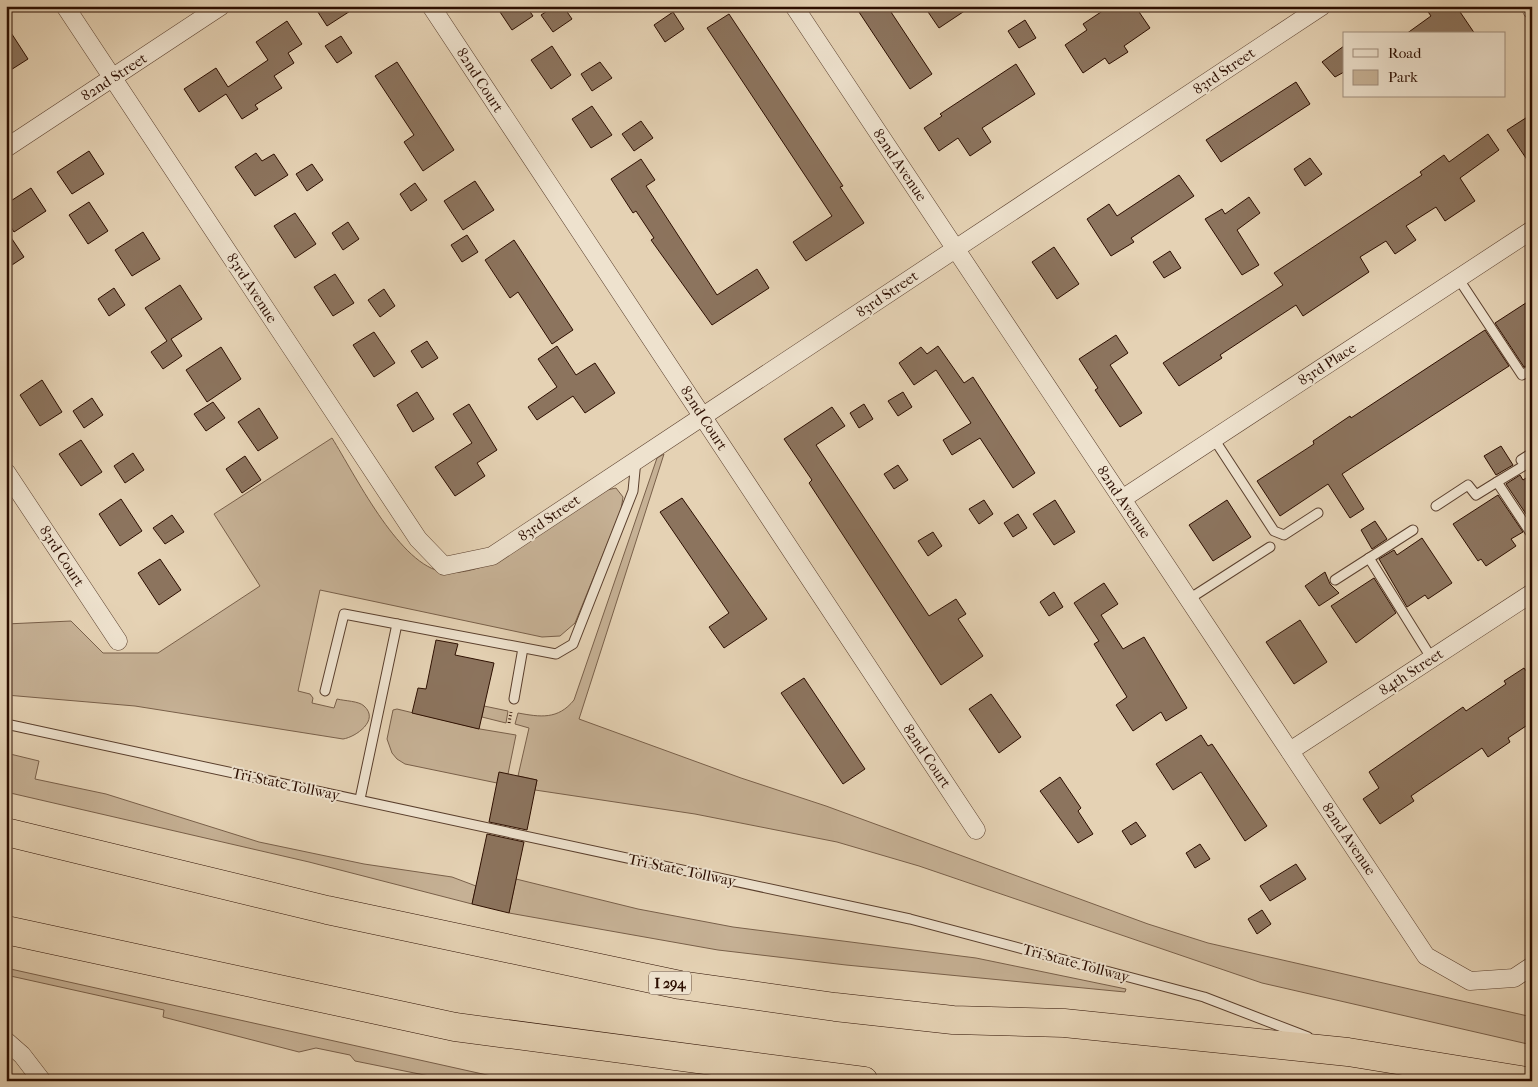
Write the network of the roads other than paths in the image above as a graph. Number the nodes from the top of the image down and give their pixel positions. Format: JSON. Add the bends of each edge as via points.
{"nodes":[{"id":1,"x":65,"y":6,"type":"edge"},
{"id":2,"x":222,"y":6,"type":"edge"},
{"id":3,"x":431,"y":6,"type":"edge"},
{"id":4,"x":794,"y":6,"type":"edge"},
{"id":5,"x":1322,"y":6,"type":"edge"},
{"id":6,"x":1530,"y":6,"type":"edge"},
{"id":7,"x":1532,"y":10,"type":"edge"},
{"id":8,"x":113,"y":78,"type":"junction"},
{"id":9,"x":6,"y":148,"type":"edge"},
{"id":10,"x":1532,"y":230,"type":"edge"},
{"id":11,"x":956,"y":249,"type":"junction"},
{"id":12,"x":1458,"y":278,"type":"junction"},
{"id":13,"x":1532,"y":369,"type":"edge"},
{"id":14,"x":702,"y":416,"type":"junction"},
{"id":15,"x":1214,"y":438,"type":"junction"},
{"id":16,"x":1532,"y":453,"type":"edge"},
{"id":17,"x":636,"y":460,"type":"junction"},
{"id":18,"x":6,"y":472,"type":"edge"},
{"id":19,"x":1497,"y":482,"type":"junction"},
{"id":20,"x":1122,"y":498,"type":"junction"},
{"id":21,"x":1436,"y":506,"type":"dead end"},
{"id":22,"x":1318,"y":513,"type":"dead end"},
{"id":23,"x":1413,"y":530,"type":"dead end"},
{"id":24,"x":1532,"y":535,"type":"edge"},
{"id":25,"x":1270,"y":547,"type":"dead end"},
{"id":26,"x":1369,"y":558,"type":"junction"},
{"id":27,"x":444,"y":566,"type":"joint"},
{"id":28,"x":1335,"y":580,"type":"dead end"},
{"id":29,"x":1532,"y":593,"type":"edge"},
{"id":30,"x":1189,"y":599,"type":"junction"},
{"id":31,"x":397,"y":624,"type":"junction"},
{"id":32,"x":118,"y":641,"type":"dead end"},
{"id":33,"x":523,"y":648,"type":"junction"},
{"id":34,"x":1432,"y":658,"type":"junction"},
{"id":35,"x":325,"y":691,"type":"dead end"},
{"id":36,"x":514,"y":699,"type":"dead end"},
{"id":37,"x":6,"y":724,"type":"edge"},
{"id":38,"x":1290,"y":751,"type":"junction"},
{"id":39,"x":360,"y":799,"type":"junction"},
{"id":40,"x":976,"y":830,"type":"dead end"},
{"id":41,"x":6,"y":832,"type":"edge"},
{"id":42,"x":6,"y":930,"type":"edge"},
{"id":43,"x":1530,"y":969,"type":"edge"},
{"id":44,"x":6,"y":1041,"type":"edge"},
{"id":45,"x":1348,"y":1052,"type":"junction"},
{"id":46,"x":42,"y":1081,"type":"edge"},
{"id":47,"x":864,"y":1081,"type":"edge"},
{"id":48,"x":1526,"y":1081,"type":"edge"}],
"edges":[{"from":1,"to":8,"type":"street","name":"83rd Avenue"},
{"from":2,"to":8,"type":"street","name":"82nd Street"},
{"from":3,"to":14,"type":"street","name":"82nd Court"},
{"from":4,"to":11,"type":"street","name":"82nd Avenue"},
{"from":5,"to":11,"type":"street","name":"83rd Street"},
{"from":6,"to":7,"type":"street"},
{"from":8,"to":9,"type":"street","name":"82nd Street"},
{"from":8,"to":27,"type":"street","name":"83rd Avenue","via":[[418,539]]},
{"from":10,"to":12,"type":"street","name":"83rd Place"},
{"from":11,"to":14,"type":"street","name":"83rd Street"},
{"from":11,"to":20,"type":"street","name":"82nd Avenue"},
{"from":12,"to":13,"type":"lane","via":[[1522,375]]},
{"from":12,"to":15,"type":"street","name":"83rd Place"},
{"from":14,"to":17,"type":"street","name":"83rd Street"},
{"from":14,"to":40,"type":"street","name":"82nd Court"},
{"from":15,"to":20,"type":"street","name":"83rd Place"},
{"from":15,"to":22,"type":"lane","via":[[1274,531],[1284,535]]},
{"from":16,"to":19,"type":"lane","via":[[1521,460],[1524,465]]},
{"from":17,"to":27,"type":"street","name":"83rd Street","via":[[492,556]]},
{"from":17,"to":33,"type":"lane","via":[[633,491],[573,644],[556,654]]},
{"from":18,"to":32,"type":"street","name":"83rd Court"},
{"from":19,"to":21,"type":"lane","via":[[1476,496],[1468,485]]},
{"from":19,"to":24,"type":"lane"},
{"from":20,"to":30,"type":"street","name":"82nd Avenue"},
{"from":23,"to":26,"type":"lane"},
{"from":25,"to":30,"type":"lane"},
{"from":26,"to":28,"type":"lane"},
{"from":26,"to":34,"type":"lane"},
{"from":29,"to":34,"type":"street","name":"84th Street"},
{"from":30,"to":38,"type":"street","name":"82nd Avenue"},
{"from":31,"to":33,"type":"lane"},
{"from":31,"to":35,"type":"lane","via":[[344,614]]},
{"from":31,"to":39,"type":"lane"},
{"from":33,"to":36,"type":"lane"},
{"from":34,"to":38,"type":"street","name":"84th Street"},
{"from":37,"to":39,"type":"lane","name":"Tri-State Tollway","number":"I 294"},
{"from":38,"to":43,"type":"street","name":"82nd Avenue","via":[[1426,956],[1470,981],[1514,978]]},
{"from":39,"to":45,"type":"lane","name":"Tri-State Tollway","number":"I 294","via":[[910,919],[1204,997]]},
{"from":41,"to":45,"type":"highway","name":"Tri-State Tollway","number":"I 294","via":[[327,910],[680,985],[953,1020],[1064,1024]]},
{"from":42,"to":47,"type":"highway","via":[[455,1026]]},
{"from":44,"to":46,"type":"street","via":[[22,1055]]},
{"from":45,"to":48,"type":"highway","name":"Tri-State Tollway","number":"I 294"}]}
